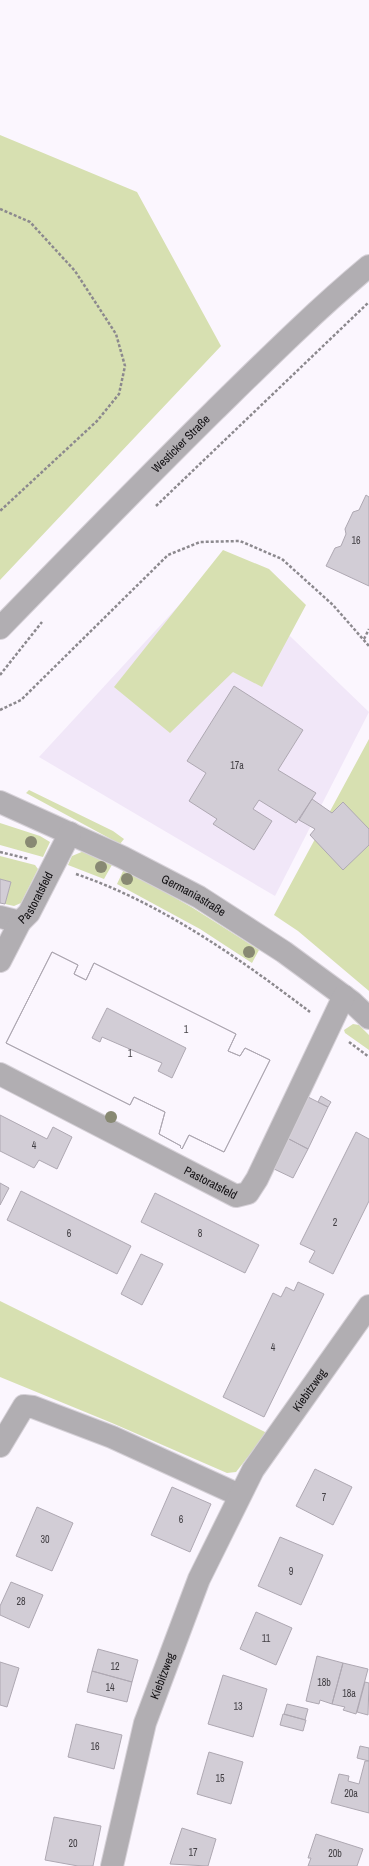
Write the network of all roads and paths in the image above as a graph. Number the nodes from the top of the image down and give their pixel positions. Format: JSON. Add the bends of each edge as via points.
{"nodes":[{"id":1,"x":0,"y":209,"type":"edge"},
{"id":2,"x":369,"y":266,"type":"edge"},
{"id":3,"x":369,"y":302,"type":"edge"},
{"id":4,"x":155,"y":508,"type":"dead end"},
{"id":5,"x":0,"y":511,"type":"edge"},
{"id":6,"x":45,"y":619,"type":"dead end"},
{"id":7,"x":0,"y":628,"type":"edge"},
{"id":8,"x":369,"y":629,"type":"edge"},
{"id":9,"x":364,"y":639,"type":"junction"},
{"id":10,"x":369,"y":646,"type":"edge"},
{"id":11,"x":0,"y":675,"type":"edge"},
{"id":12,"x":0,"y":710,"type":"edge"},
{"id":13,"x":0,"y":802,"type":"edge"},
{"id":14,"x":70,"y":833,"type":"junction"},
{"id":15,"x":0,"y":852,"type":"edge"},
{"id":16,"x":52,"y":866,"type":"junction"},
{"id":17,"x":10,"y":919,"type":"edge"},
{"id":18,"x":0,"y":961,"type":"edge"},
{"id":19,"x":344,"y":996,"type":"junction"},
{"id":20,"x":369,"y":1018,"type":"edge"},
{"id":21,"x":330,"y":1028,"type":"junction"},
{"id":22,"x":369,"y":1057,"type":"edge"},
{"id":23,"x":0,"y":1074,"type":"edge"},
{"id":24,"x":369,"y":1306,"type":"edge"},
{"id":25,"x":0,"y":1446,"type":"edge"},
{"id":26,"x":239,"y":1495,"type":"junction"},
{"id":27,"x":112,"y":1866,"type":"edge"}],
"edges":[{"from":1,"to":5,"type":"path","via":[[30,222],[75,271],[116,334],[125,366],[119,394],[97,421]]},
{"from":2,"to":7,"type":"street","name":"Westicker Straße","via":[[280,346],[119,505]]},
{"from":3,"to":4,"type":"path"},
{"from":6,"to":11,"type":"path"},
{"from":8,"to":9,"type":"path"},
{"from":9,"to":10,"type":"path"},
{"from":9,"to":12,"type":"path","via":[[333,605],[282,559],[240,541],[200,542],[168,556],[21,700]]},
{"from":13,"to":14,"type":"street","name":"Germaniastraße"},
{"from":14,"to":16,"type":"street","name":"Pastoratsfeld"},
{"from":14,"to":19,"type":"street","name":"Germaniastraße","via":[[199,897],[284,952]]},
{"from":15,"to":16,"type":"path"},
{"from":16,"to":17,"type":"street","name":"Pastoratsfeld","via":[[29,913]]},
{"from":16,"to":21,"type":"path","via":[[96,880],[165,914],[239,961]]},
{"from":17,"to":18,"type":"street","name":"Pastoratsfeld"},
{"from":19,"to":20,"type":"street","name":"Germaniastraße"},
{"from":19,"to":21,"type":"street","name":"Pastoratsfeld"},
{"from":21,"to":22,"type":"path"},
{"from":21,"to":23,"type":"street","name":"Pastoratsfeld","via":[[257,1179],[248,1193],[236,1196]]},
{"from":24,"to":26,"type":"street","name":"Kiebitzweg","via":[[272,1443]]},
{"from":25,"to":26,"type":"street","via":[[24,1406],[33,1407],[112,1437]]},
{"from":26,"to":27,"type":"street","name":"Kiebitzweg","via":[[199,1579],[145,1723]]}]}
